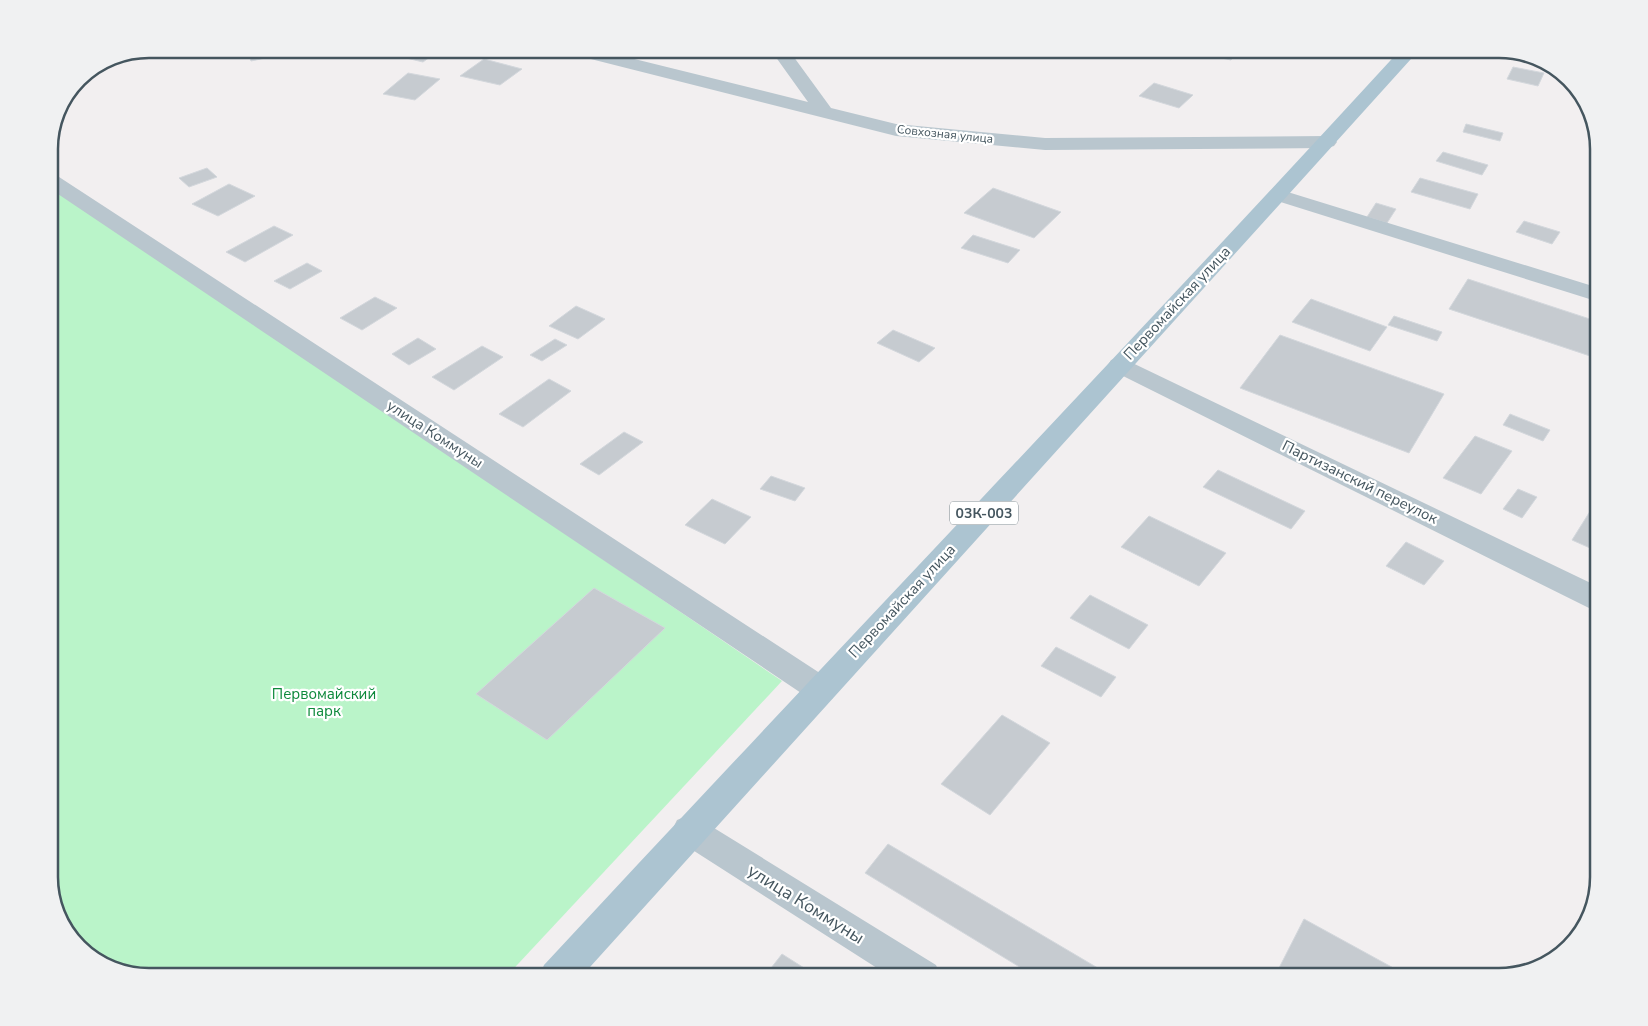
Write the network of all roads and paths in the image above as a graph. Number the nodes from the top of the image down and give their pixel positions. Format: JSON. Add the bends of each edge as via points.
{"nodes":[{"id":1,"x":610,"y":58,"type":"edge"},
{"id":2,"x":785,"y":58,"type":"edge"},
{"id":3,"x":1402,"y":58,"type":"edge"},
{"id":4,"x":823,"y":110,"type":"junction"},
{"id":5,"x":1327,"y":142,"type":"junction"},
{"id":6,"x":58,"y":185,"type":"edge"},
{"id":7,"x":1278,"y":195,"type":"junction"},
{"id":8,"x":1590,"y":292,"type":"edge"},
{"id":9,"x":1120,"y":364,"type":"junction"},
{"id":10,"x":1590,"y":596,"type":"edge"},
{"id":11,"x":821,"y":690,"type":"junction"},
{"id":12,"x":690,"y":830,"type":"junction"},
{"id":13,"x":565,"y":968,"type":"edge"},
{"id":14,"x":909,"y":968,"type":"edge"}],
"edges":[{"from":1,"to":4,"type":"street","name":"Совхозная улица"},
{"from":2,"to":4,"type":"street"},
{"from":3,"to":5,"type":"main road","name":"Первомайская улица","number":"03К-003"},
{"from":4,"to":5,"type":"street","name":"Совхозная улица","via":[[896,130],[1044,144]]},
{"from":5,"to":7,"type":"main road","name":"Первомайская улица","number":"03К-003"},
{"from":6,"to":11,"type":"street","name":"улица Коммуны"},
{"from":7,"to":8,"type":"street"},
{"from":7,"to":9,"type":"main road","name":"Первомайская улица","number":"03К-003"},
{"from":9,"to":10,"type":"street","name":"Партизанский переулок"},
{"from":9,"to":11,"type":"main road","name":"Первомайская улица","number":"03К-003"},
{"from":11,"to":12,"type":"main road","name":"Первомайская улица","number":"03К-003"},
{"from":12,"to":13,"type":"main road","name":"Первомайская улица","number":"03К-003"},
{"from":12,"to":14,"type":"street","name":"улица Коммуны"}]}
